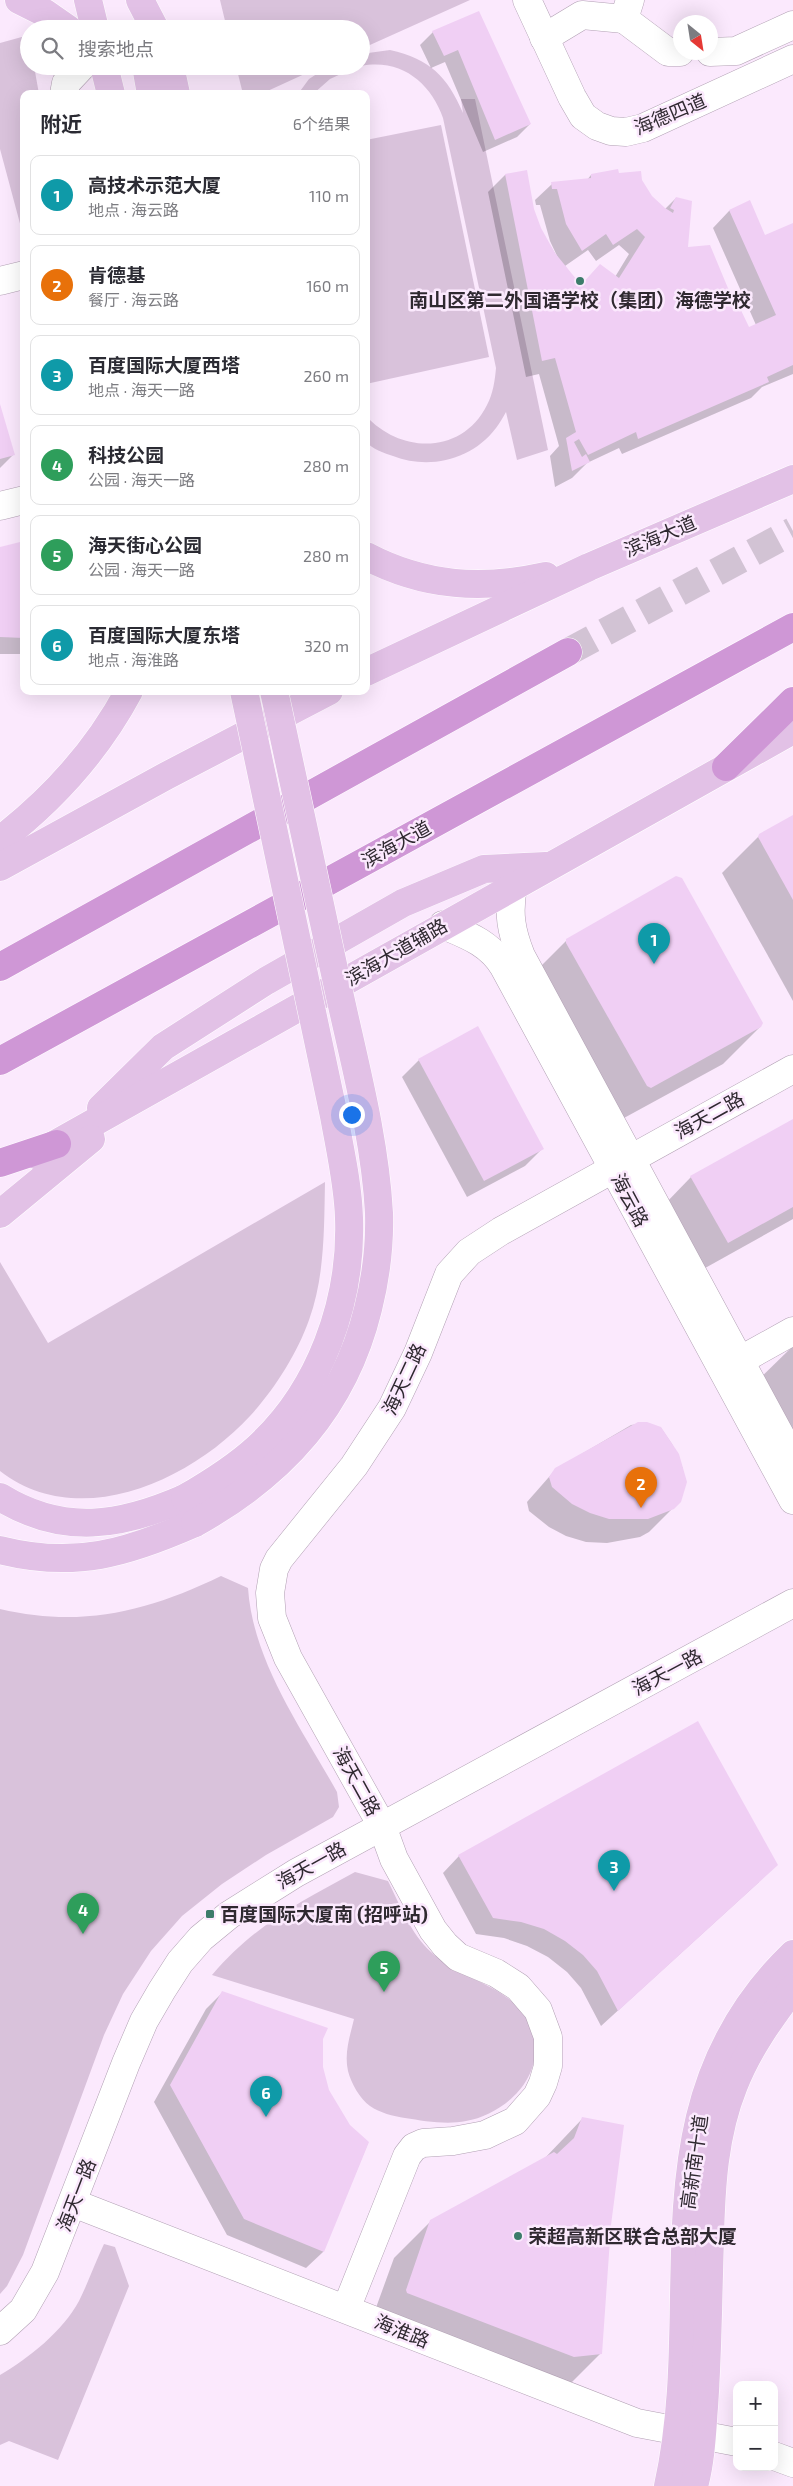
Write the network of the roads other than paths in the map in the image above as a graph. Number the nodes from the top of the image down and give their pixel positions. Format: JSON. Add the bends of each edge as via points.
{"nodes":[{"id":1,"x":19,"y":0,"type":"edge"},
{"id":2,"x":88,"y":0,"type":"edge"},
{"id":3,"x":134,"y":0,"type":"edge"},
{"id":4,"x":140,"y":0,"type":"edge"},
{"id":5,"x":159,"y":0,"type":"edge"},
{"id":6,"x":527,"y":0,"type":"edge"},
{"id":7,"x":627,"y":10,"type":"edge"},
{"id":8,"x":55,"y":20,"type":"edge"},
{"id":9,"x":93,"y":20,"type":"edge"},
{"id":10,"x":137,"y":20,"type":"edge"},
{"id":11,"x":150,"y":20,"type":"edge"},
{"id":12,"x":162,"y":20,"type":"edge"},
{"id":13,"x":793,"y":24,"type":"edge"},
{"id":14,"x":544,"y":38,"type":"junction"},
{"id":15,"x":673,"y":52,"type":"edge"},
{"id":16,"x":718,"y":52,"type":"edge"},
{"id":17,"x":793,"y":59,"type":"edge"},
{"id":18,"x":74,"y":75,"type":"edge"},
{"id":19,"x":96,"y":75,"type":"edge"},
{"id":20,"x":106,"y":75,"type":"edge"},
{"id":21,"x":148,"y":75,"type":"edge"},
{"id":22,"x":172,"y":75,"type":"edge"},
{"id":23,"x":65,"y":90,"type":"edge"},
{"id":24,"x":94,"y":90,"type":"edge"},
{"id":25,"x":110,"y":90,"type":"edge"},
{"id":26,"x":150,"y":90,"type":"edge"},
{"id":27,"x":175,"y":90,"type":"edge"},
{"id":28,"x":20,"y":276,"type":"edge"},
{"id":29,"x":0,"y":282,"type":"edge"},
{"id":30,"x":793,"y":479,"type":"edge"},
{"id":31,"x":20,"y":501,"type":"edge"},
{"id":32,"x":0,"y":506,"type":"edge"},
{"id":33,"x":370,"y":558,"type":"edge"},
{"id":34,"x":589,"y":567,"type":"junction"},
{"id":35,"x":793,"y":627,"type":"edge"},
{"id":36,"x":568,"y":652,"type":"tunnel mouth"},
{"id":37,"x":370,"y":670,"type":"edge"},
{"id":38,"x":127,"y":695,"type":"edge"},
{"id":39,"x":245,"y":695,"type":"edge"},
{"id":40,"x":275,"y":695,"type":"edge"},
{"id":41,"x":321,"y":695,"type":"edge"},
{"id":42,"x":793,"y":701,"type":"edge"},
{"id":43,"x":793,"y":730,"type":"edge"},
{"id":44,"x":726,"y":767,"type":"junction"},
{"id":45,"x":0,"y":840,"type":"edge"},
{"id":46,"x":550,"y":865,"type":"junction"},
{"id":47,"x":0,"y":867,"type":"edge"},
{"id":48,"x":513,"y":887,"type":"junction"},
{"id":49,"x":443,"y":925,"type":"junction"},
{"id":50,"x":0,"y":967,"type":"edge"},
{"id":51,"x":0,"y":1061,"type":"edge"},
{"id":52,"x":793,"y":1069,"type":"edge"},
{"id":53,"x":143,"y":1096,"type":"junction"},
{"id":54,"x":66,"y":1139,"type":"junction"},
{"id":55,"x":0,"y":1163,"type":"edge"},
{"id":56,"x":621,"y":1164,"type":"junction"},
{"id":57,"x":0,"y":1176,"type":"edge"},
{"id":58,"x":0,"y":1214,"type":"edge"},
{"id":59,"x":793,"y":1331,"type":"edge"},
{"id":60,"x":739,"y":1361,"type":"junction"},
{"id":61,"x":793,"y":1459,"type":"edge"},
{"id":62,"x":0,"y":1498,"type":"edge"},
{"id":63,"x":793,"y":1500,"type":"edge"},
{"id":64,"x":0,"y":1550,"type":"edge"},
{"id":65,"x":793,"y":1603,"type":"edge"},
{"id":66,"x":382,"y":1826,"type":"junction"},
{"id":67,"x":793,"y":1954,"type":"edge"},
{"id":68,"x":793,"y":1988,"type":"edge"},
{"id":69,"x":73,"y":2203,"type":"junction"},
{"id":70,"x":346,"y":2308,"type":"junction"},
{"id":71,"x":0,"y":2331,"type":"edge"},
{"id":72,"x":690,"y":2432,"type":"junction"},
{"id":73,"x":733,"y":2441,"type":"edge"},
{"id":74,"x":778,"y":2457,"type":"edge"},
{"id":75,"x":793,"y":2463,"type":"edge"},
{"id":76,"x":668,"y":2486,"type":"edge"},
{"id":77,"x":694,"y":2486,"type":"edge"}],
"edges":[{"from":1,"to":8,"type":"main road"},
{"from":2,"to":9,"type":"main road"},
{"from":3,"to":10,"type":"main road"},
{"from":4,"to":11,"type":"main road"},
{"from":5,"to":12,"type":"main road"},
{"from":6,"to":14,"type":"street","name":"海德四道"},
{"from":7,"to":14,"type":"street","via":[[582,15]]},
{"from":7,"to":15,"type":"street","via":[[668,52]]},
{"from":13,"to":16,"type":"street","via":[[736,52]]},
{"from":14,"to":17,"type":"street","name":"海德四道","via":[[583,116],[610,131],[643,128]]},
{"from":18,"to":23,"type":"street"},
{"from":19,"to":24,"type":"main road"},
{"from":20,"to":25,"type":"main road"},
{"from":21,"to":26,"type":"main road"},
{"from":22,"to":27,"type":"main road"},
{"from":28,"to":29,"type":"street"},
{"from":30,"to":34,"type":"main road","name":"滨海大道"},
{"from":31,"to":32,"type":"street"},
{"from":33,"to":34,"type":"main road","via":[[405,572],[466,585],[517,582]]},
{"from":34,"to":37,"type":"main road","name":"滨海大道"},
{"from":35,"to":51,"type":"highway","name":"滨海大道"},
{"from":36,"to":50,"type":"highway"},
{"from":38,"to":45,"type":"main road","via":[[118,713],[84,759],[46,801]]},
{"from":39,"to":62,"type":"main road","bridge":true,"via":[[334,1116],[345,1182],[349,1245],[345,1280],[330,1339],[301,1395],[282,1422],[235,1467],[185,1498],[156,1511],[91,1523],[39,1517]]},
{"from":40,"to":64,"type":"main road","bridge":true,"via":[[364,1109],[376,1180],[378,1250],[374,1284],[357,1348],[327,1407],[304,1438],[281,1462],[224,1508],[195,1524],[120,1552],[56,1560]]},
{"from":41,"to":47,"type":"main road"},
{"from":42,"to":44,"type":"highway"},
{"from":43,"to":44,"type":"main road","name":"滨海大道辅路"},
{"from":44,"to":46,"type":"main road","name":"滨海大道辅路"},
{"from":46,"to":48,"type":"main road","name":"滨海大道辅路"},
{"from":46,"to":54,"type":"main road","via":[[484,869],[403,903],[266,981],[163,1047]]},
{"from":48,"to":49,"type":"main road","name":"滨海大道辅路"},
{"from":48,"to":56,"type":"street","name":"海云路","via":[[510,924],[521,956]]},
{"from":49,"to":53,"type":"main road","name":"滨海大道辅路"},
{"from":49,"to":56,"type":"street","name":"海云路","via":[[482,943],[498,956]]},
{"from":52,"to":56,"type":"street","name":"海天二路"},
{"from":53,"to":54,"type":"main road","name":"滨海大道辅路"},
{"from":53,"to":58,"type":"main road"},
{"from":54,"to":55,"type":"highway"},
{"from":54,"to":57,"type":"main road","name":"滨海大道辅路"},
{"from":56,"to":60,"type":"street","name":"海云路"},
{"from":56,"to":63,"type":"street","name":"海云路"},
{"from":56,"to":66,"type":"street","name":"海天二路","via":[[481,1243],[459,1262],[443,1287],[418,1353],[392,1408],[354,1466],[274,1569],[270,1605],[282,1644]]},
{"from":59,"to":60,"type":"street"},
{"from":60,"to":61,"type":"street","name":"海云路"},
{"from":65,"to":66,"type":"street","name":"海天一路"},
{"from":66,"to":69,"type":"street","name":"海天一路","via":[[252,1900],[201,1938],[180,1962],[144,2021]]},
{"from":66,"to":70,"type":"street","name":"海天二路","via":[[394,1859],[439,1939],[458,1957],[507,1979],[528,1997],[544,2023],[548,2066],[537,2096],[515,2120],[501,2129],[453,2141],[423,2143],[406,2156]]},
{"from":67,"to":72,"type":"main road","name":"高新南十道","via":[[750,2003],[730,2033],[713,2070],[701,2111],[686,2198],[681,2382]]},
{"from":68,"to":72,"type":"main road","name":"高新南十道","via":[[752,2048],[734,2085],[722,2122],[711,2198],[706,2376]]},
{"from":69,"to":70,"type":"street","name":"海淮路"},
{"from":69,"to":71,"type":"street","name":"海天一路","via":[[34,2293],[23,2310]]},
{"from":70,"to":72,"type":"street","name":"海淮路","via":[[637,2423]]},
{"from":72,"to":73,"type":"street","name":"海淮路"},
{"from":72,"to":76,"type":"main road","name":"高新南十道"},
{"from":72,"to":77,"type":"main road","name":"高新南十道"},
{"from":74,"to":75,"type":"street"}]}
